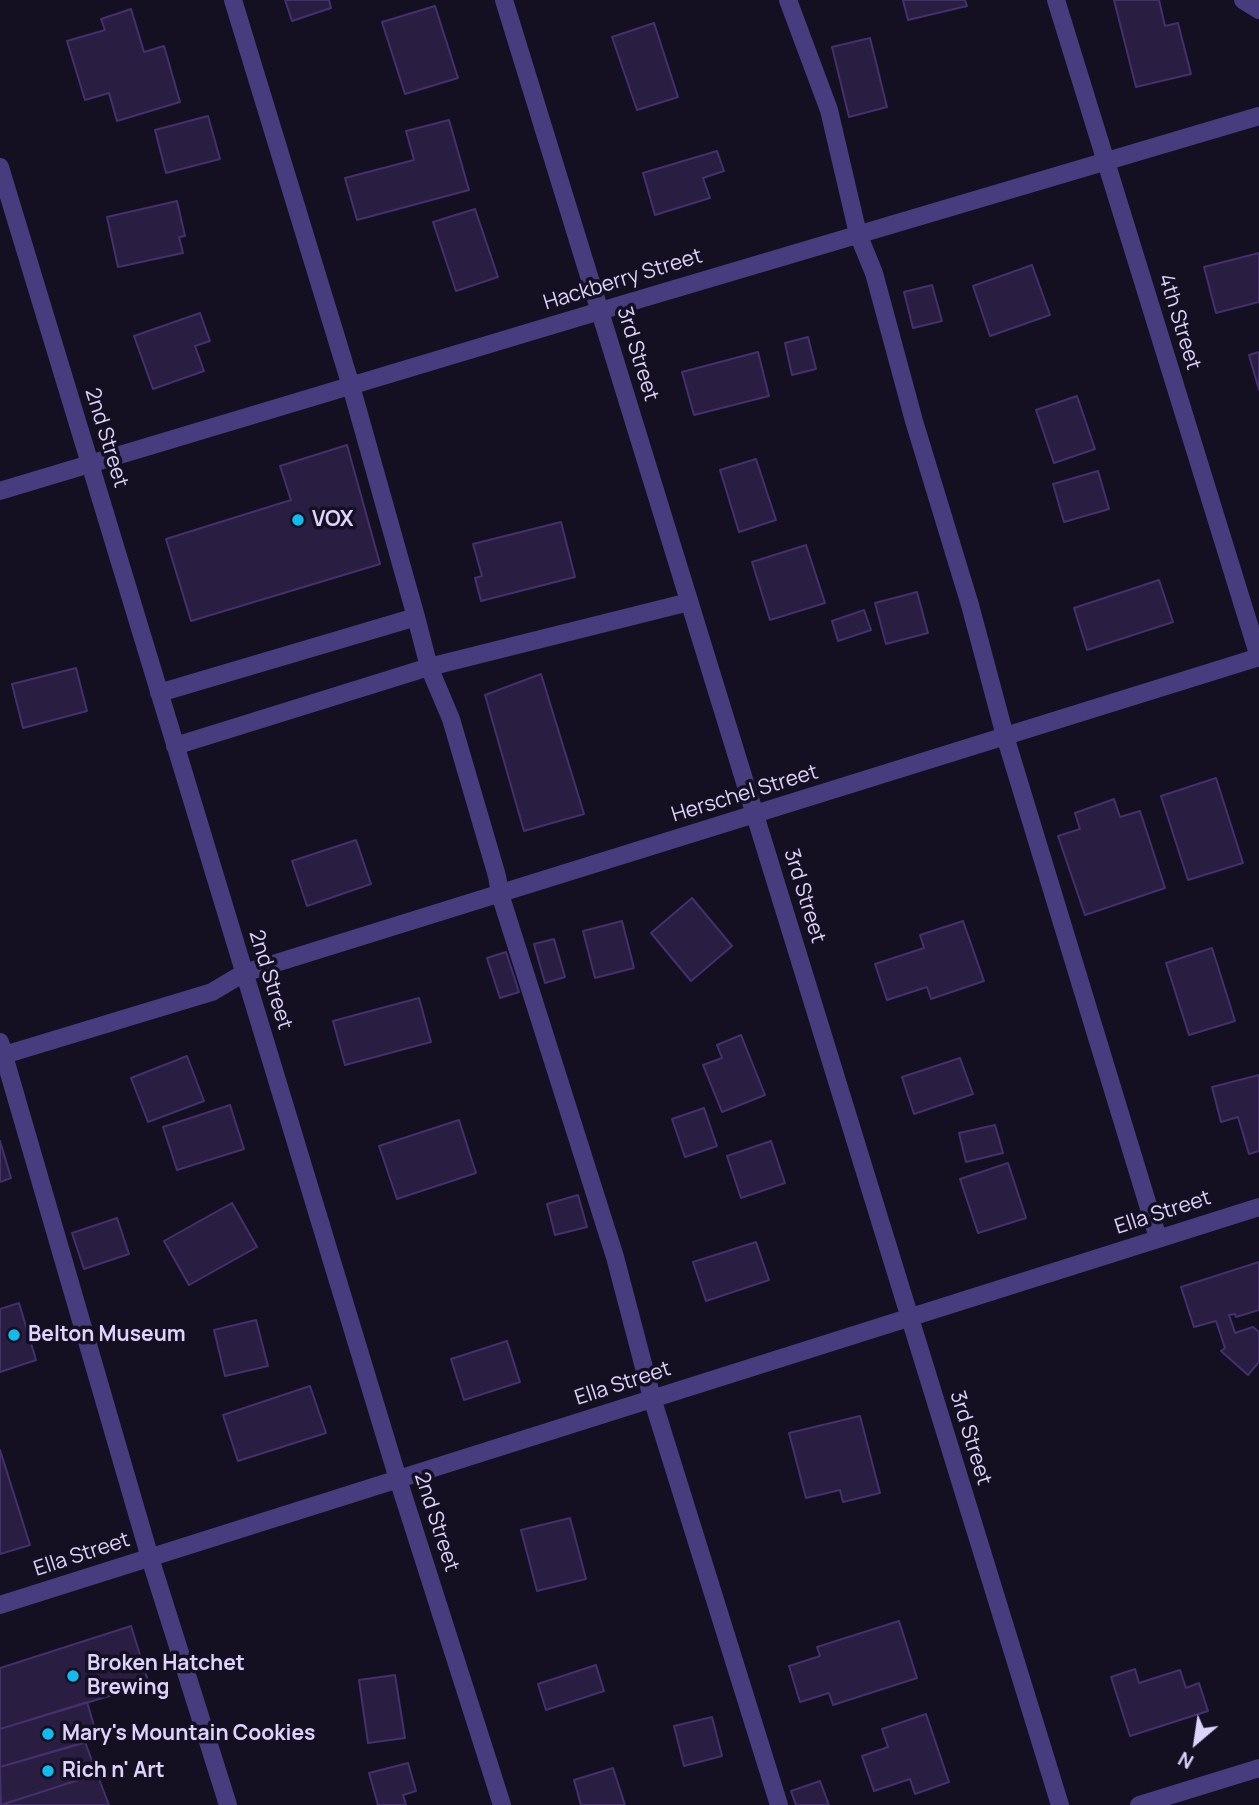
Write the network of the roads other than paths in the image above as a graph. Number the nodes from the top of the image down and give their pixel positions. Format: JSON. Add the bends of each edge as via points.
{"nodes":[{"id":1,"x":233,"y":0,"type":"edge"},
{"id":2,"x":504,"y":0,"type":"edge"},
{"id":3,"x":788,"y":0,"type":"edge"},
{"id":4,"x":1056,"y":0,"type":"edge"},
{"id":5,"x":1243,"y":0,"type":"edge"},
{"id":6,"x":1259,"y":10,"type":"edge"},
{"id":7,"x":1259,"y":116,"type":"edge"},
{"id":8,"x":1106,"y":162,"type":"junction"},
{"id":9,"x":0,"y":167,"type":"edge"},
{"id":10,"x":858,"y":234,"type":"junction"},
{"id":11,"x":600,"y":311,"type":"junction"},
{"id":12,"x":351,"y":386,"type":"junction"},
{"id":13,"x":90,"y":465,"type":"junction"},
{"id":14,"x":0,"y":491,"type":"edge"},
{"id":15,"x":689,"y":602,"type":"junction"},
{"id":16,"x":416,"y":617,"type":"junction"},
{"id":17,"x":1259,"y":657,"type":"edge"},
{"id":18,"x":429,"y":667,"type":"junction"},
{"id":19,"x":159,"y":693,"type":"junction"},
{"id":20,"x":1005,"y":736,"type":"junction"},
{"id":21,"x":175,"y":746,"type":"junction"},
{"id":22,"x":755,"y":814,"type":"junction"},
{"id":23,"x":500,"y":894,"type":"junction"},
{"id":24,"x":244,"y":973,"type":"junction"},
{"id":25,"x":2,"y":1049,"type":"edge"},
{"id":26,"x":1259,"y":1207,"type":"edge"},
{"id":27,"x":1158,"y":1238,"type":"junction"},
{"id":28,"x":909,"y":1317,"type":"junction"},
{"id":29,"x":652,"y":1398,"type":"junction"},
{"id":30,"x":398,"y":1479,"type":"junction"},
{"id":31,"x":150,"y":1558,"type":"junction"},
{"id":32,"x":0,"y":1605,"type":"edge"},
{"id":33,"x":1259,"y":1768,"type":"edge"},
{"id":34,"x":228,"y":1805,"type":"edge"},
{"id":35,"x":502,"y":1805,"type":"edge"},
{"id":36,"x":779,"y":1805,"type":"edge"},
{"id":37,"x":1060,"y":1805,"type":"edge"},
{"id":38,"x":1139,"y":1805,"type":"edge"}],
"edges":[{"from":1,"to":12,"type":"street"},
{"from":2,"to":11,"type":"street","name":"3rd Street"},
{"from":3,"to":10,"type":"street","via":[[829,110]]},
{"from":4,"to":8,"type":"street","name":"4th Street"},
{"from":5,"to":6,"type":"street"},
{"from":7,"to":8,"type":"street","name":"Hackberry Street"},
{"from":8,"to":10,"type":"street","name":"Hackberry Street"},
{"from":8,"to":17,"type":"street","name":"4th Street"},
{"from":9,"to":13,"type":"street","name":"2nd Street"},
{"from":10,"to":11,"type":"street","name":"Hackberry Street"},
{"from":10,"to":20,"type":"street","via":[[874,273]]},
{"from":11,"to":12,"type":"street","name":"Hackberry Street"},
{"from":11,"to":15,"type":"street","name":"3rd Street"},
{"from":12,"to":13,"type":"street","name":"Hackberry Street"},
{"from":12,"to":16,"type":"street"},
{"from":13,"to":14,"type":"street","name":"Hackberry Street"},
{"from":13,"to":19,"type":"street","name":"2nd Street"},
{"from":15,"to":18,"type":"street"},
{"from":15,"to":22,"type":"street","name":"3rd Street"},
{"from":16,"to":18,"type":"street"},
{"from":16,"to":19,"type":"street"},
{"from":17,"to":20,"type":"street","name":"Herschel Street"},
{"from":18,"to":21,"type":"street"},
{"from":18,"to":23,"type":"street","via":[[451,719]]},
{"from":19,"to":21,"type":"street","name":"2nd Street"},
{"from":20,"to":22,"type":"street","name":"Herschel Street"},
{"from":20,"to":27,"type":"street"},
{"from":21,"to":24,"type":"street","name":"2nd Street"},
{"from":22,"to":23,"type":"street","name":"Herschel Street"},
{"from":22,"to":28,"type":"street","name":"3rd Street"},
{"from":23,"to":24,"type":"street","name":"Herschel Street"},
{"from":23,"to":29,"type":"street","via":[[615,1257]]},
{"from":24,"to":25,"type":"street","name":"Herschel Street","via":[[212,992]]},
{"from":24,"to":30,"type":"street","name":"2nd Street"},
{"from":25,"to":31,"type":"street"},
{"from":26,"to":27,"type":"street","name":"Ella Street"},
{"from":27,"to":28,"type":"street","name":"Ella Street"},
{"from":28,"to":29,"type":"street","name":"Ella Street"},
{"from":28,"to":37,"type":"street","name":"3rd Street"},
{"from":29,"to":30,"type":"street","name":"Ella Street"},
{"from":29,"to":36,"type":"street"},
{"from":30,"to":31,"type":"street","name":"Ella Street"},
{"from":30,"to":35,"type":"street","name":"2nd Street"},
{"from":31,"to":32,"type":"street","name":"Ella Street"},
{"from":31,"to":34,"type":"street"},
{"from":33,"to":38,"type":"street"}]}
